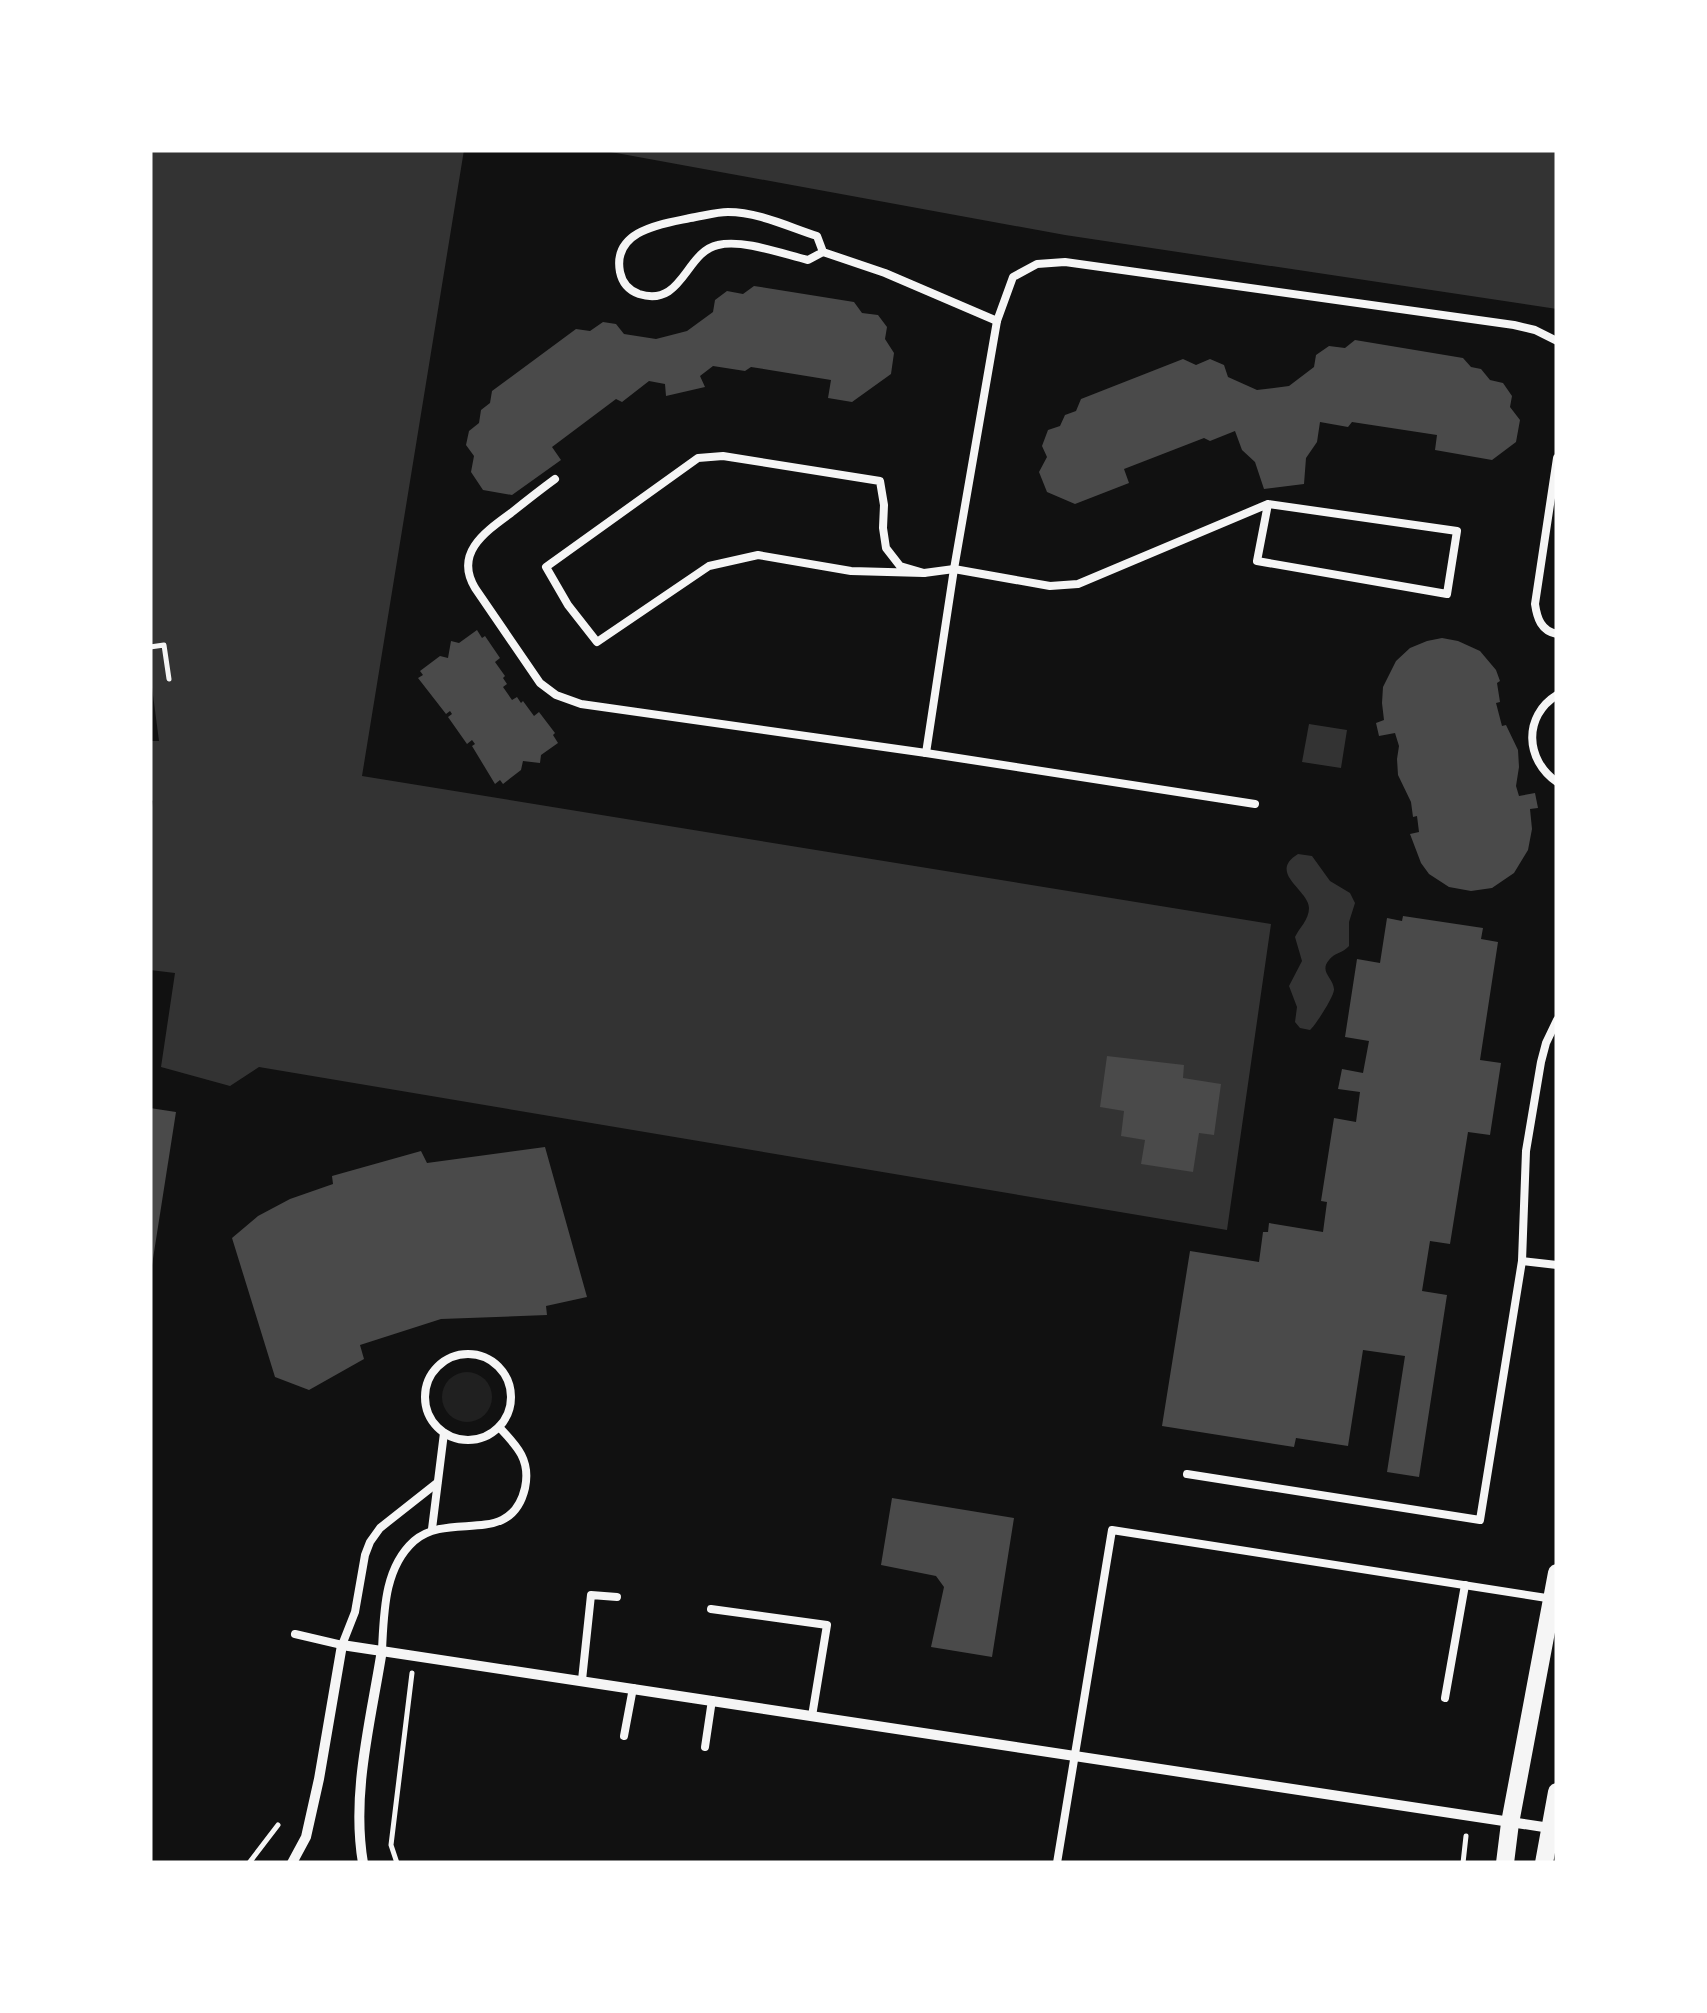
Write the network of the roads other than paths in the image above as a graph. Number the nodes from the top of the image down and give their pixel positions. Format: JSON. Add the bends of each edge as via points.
{"nodes":[{"id":1,"x":823,"y":252,"type":"junction"},
{"id":2,"x":997,"y":321,"type":"junction"},
{"id":3,"x":1557,"y":341,"type":"edge"},
{"id":4,"x":1557,"y":458,"type":"edge"},
{"id":5,"x":555,"y":479,"type":"dead end"},
{"id":6,"x":1268,"y":504,"type":"junction"},
{"id":7,"x":954,"y":569,"type":"junction"},
{"id":8,"x":924,"y":573,"type":"junction"},
{"id":9,"x":1557,"y":634,"type":"edge"},
{"id":10,"x":1557,"y":695,"type":"edge"},
{"id":11,"x":926,"y":752,"type":"junction"},
{"id":12,"x":1557,"y":782,"type":"edge"},
{"id":13,"x":1255,"y":804,"type":"dead end"},
{"id":14,"x":1557,"y":1020,"type":"edge"},
{"id":15,"x":1522,"y":1261,"type":"junction"},
{"id":16,"x":1557,"y":1265,"type":"edge"},
{"id":17,"x":499,"y":1427,"type":"junction"},
{"id":18,"x":444,"y":1433,"type":"junction"},
{"id":19,"x":1187,"y":1474,"type":"dead end"},
{"id":20,"x":437,"y":1483,"type":"junction"},
{"id":21,"x":432,"y":1530,"type":"junction"},
{"id":22,"x":1557,"y":1573,"type":"edge"},
{"id":23,"x":1465,"y":1585,"type":"junction"},
{"id":24,"x":616,"y":1598,"type":"dead end"},
{"id":25,"x":1554,"y":1600,"type":"edge"},
{"id":26,"x":711,"y":1609,"type":"dead end"},
{"id":27,"x":294,"y":1634,"type":"dead end"},
{"id":28,"x":342,"y":1645,"type":"junction"},
{"id":29,"x":382,"y":1650,"type":"junction"},
{"id":30,"x":582,"y":1680,"type":"junction"},
{"id":31,"x":633,"y":1688,"type":"junction"},
{"id":32,"x":1445,"y":1698,"type":"dead end"},
{"id":33,"x":712,"y":1700,"type":"junction"},
{"id":34,"x":812,"y":1716,"type":"junction"},
{"id":35,"x":624,"y":1736,"type":"dead end"},
{"id":36,"x":705,"y":1747,"type":"dead end"},
{"id":37,"x":1074,"y":1756,"type":"junction"},
{"id":38,"x":1557,"y":1792,"type":"edge"},
{"id":39,"x":1510,"y":1823,"type":"junction"},
{"id":40,"x":1550,"y":1828,"type":"junction"},
{"id":41,"x":292,"y":1863,"type":"edge"},
{"id":42,"x":364,"y":1863,"type":"edge"},
{"id":43,"x":1057,"y":1863,"type":"edge"},
{"id":44,"x":1506,"y":1863,"type":"edge"},
{"id":45,"x":1544,"y":1863,"type":"edge"}],
"edges":[{"from":1,"to":1,"type":"lane","via":[[808,260],[720,244],[703,252],[676,286],[649,296],[630,290],[619,264],[641,230],[727,212],[817,236]]},
{"from":1,"to":2,"type":"lane"},
{"from":2,"to":3,"type":"lane","via":[[1013,276],[1037,264],[1065,262],[1514,324]]},
{"from":2,"to":7,"type":"lane"},
{"from":4,"to":9,"type":"lane","via":[[1535,604],[1543,627]]},
{"from":5,"to":11,"type":"lane","via":[[486,532],[469,556],[468,571],[540,682],[556,696]]},
{"from":6,"to":6,"type":"lane","via":[[1457,531],[1447,594],[1257,562]]},
{"from":6,"to":7,"type":"lane","via":[[1078,584],[1050,586]]},
{"from":7,"to":8,"type":"lane"},
{"from":7,"to":11,"type":"lane"},
{"from":8,"to":8,"type":"lane","via":[[900,566],[886,548],[880,481],[722,456],[698,458],[546,567],[597,642],[709,566],[758,555]]},
{"from":10,"to":12,"type":"lane","via":[[1540,710],[1531,740],[1542,770]]},
{"from":11,"to":13,"type":"lane"},
{"from":14,"to":15,"type":"lane","via":[[1541,1062],[1526,1151]]},
{"from":15,"to":16,"type":"lane"},
{"from":15,"to":19,"type":"lane","via":[[1480,1520]]},
{"from":17,"to":18,"type":"lane","via":[[478,1440]]},
{"from":17,"to":18,"type":"lane","via":[[509,1410],[509,1382],[490,1360],[464,1354],[438,1365],[425,1389],[428,1416]]},
{"from":17,"to":21,"type":"lane","via":[[527,1469],[518,1505],[490,1525]]},
{"from":18,"to":20,"type":"lane"},
{"from":20,"to":21,"type":"lane"},
{"from":20,"to":28,"type":"lane","via":[[370,1542]]},
{"from":21,"to":29,"type":"lane","via":[[394,1567]]},
{"from":22,"to":25,"type":"street"},
{"from":23,"to":25,"type":"lane"},
{"from":23,"to":32,"type":"lane"},
{"from":23,"to":37,"type":"lane","via":[[1112,1530]]},
{"from":24,"to":30,"type":"lane","via":[[591,1595]]},
{"from":25,"to":39,"type":"street"},
{"from":26,"to":34,"type":"lane","via":[[827,1625]]},
{"from":27,"to":28,"type":"lane"},
{"from":28,"to":29,"type":"street"},
{"from":28,"to":41,"type":"street","via":[[315,1798]]},
{"from":29,"to":30,"type":"street"},
{"from":29,"to":42,"type":"street","via":[[360,1793]]},
{"from":30,"to":31,"type":"street"},
{"from":31,"to":33,"type":"street"},
{"from":31,"to":35,"type":"lane"},
{"from":33,"to":34,"type":"street"},
{"from":33,"to":36,"type":"lane"},
{"from":34,"to":37,"type":"street"},
{"from":37,"to":39,"type":"street"},
{"from":37,"to":43,"type":"lane"},
{"from":38,"to":40,"type":"street"},
{"from":39,"to":40,"type":"street"},
{"from":39,"to":44,"type":"street"},
{"from":40,"to":45,"type":"street"}]}
